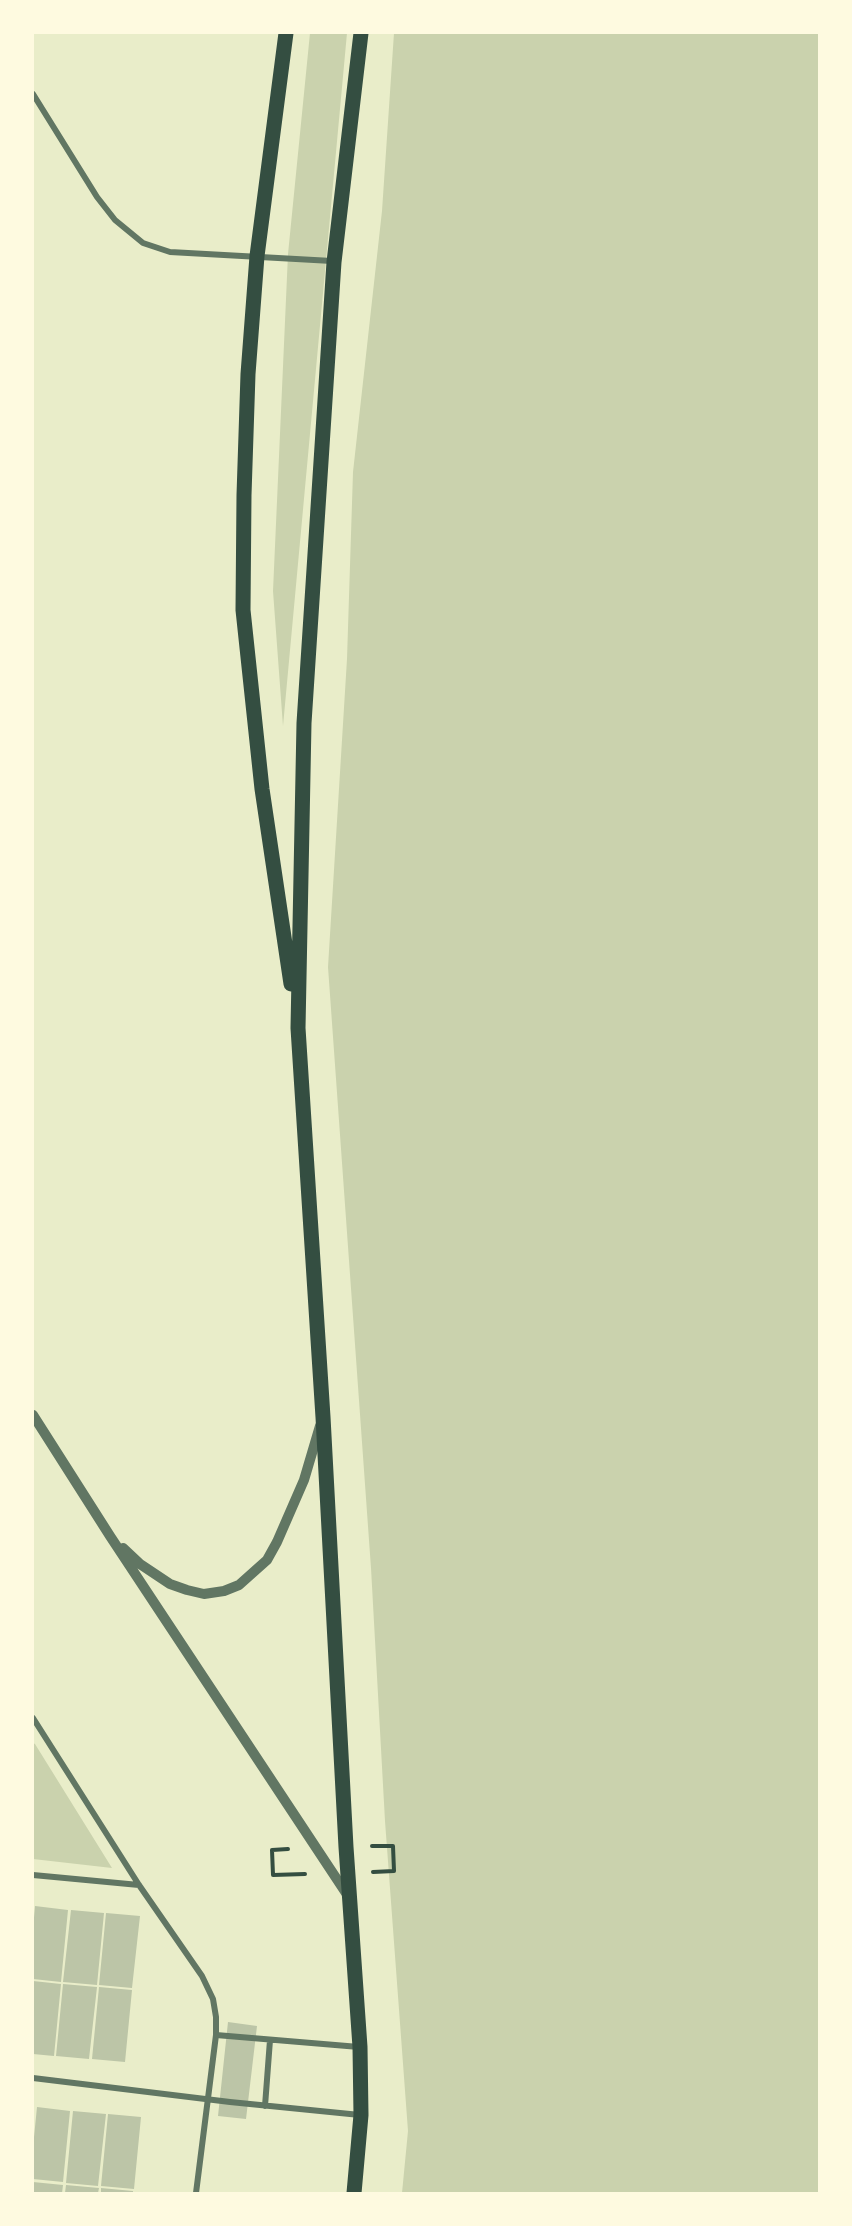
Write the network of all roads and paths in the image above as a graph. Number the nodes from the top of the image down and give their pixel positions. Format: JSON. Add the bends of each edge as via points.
{"nodes":[{"id":1,"x":286,"y":33,"type":"edge"},
{"id":2,"x":361,"y":33,"type":"edge"},
{"id":3,"x":33,"y":94,"type":"edge"},
{"id":4,"x":257,"y":256,"type":"junction"},
{"id":5,"x":334,"y":262,"type":"junction"},
{"id":6,"x":298,"y":1028,"type":"junction"},
{"id":7,"x":33,"y":1415,"type":"edge"},
{"id":8,"x":323,"y":1417,"type":"junction"},
{"id":9,"x":110,"y":1536,"type":"junction"},
{"id":10,"x":33,"y":1718,"type":"edge"},
{"id":11,"x":393,"y":1846,"type":"dead end"},
{"id":12,"x":272,"y":1850,"type":"dead end"},
{"id":13,"x":394,"y":1871,"type":"dead end"},
{"id":14,"x":33,"y":1875,"type":"edge"},
{"id":15,"x":273,"y":1875,"type":"dead end"},
{"id":16,"x":139,"y":1885,"type":"junction"},
{"id":17,"x":349,"y":1898,"type":"junction"},
{"id":18,"x":216,"y":2035,"type":"junction"},
{"id":19,"x":270,"y":2040,"type":"junction"},
{"id":20,"x":360,"y":2047,"type":"junction"},
{"id":21,"x":33,"y":2078,"type":"edge"},
{"id":22,"x":208,"y":2100,"type":"junction"},
{"id":23,"x":265,"y":2106,"type":"junction"},
{"id":24,"x":361,"y":2115,"type":"junction"},
{"id":25,"x":196,"y":2193,"type":"edge"},
{"id":26,"x":354,"y":2193,"type":"edge"}],
"edges":[{"from":1,"to":4,"type":"main road"},
{"from":2,"to":5,"type":"main road"},
{"from":3,"to":4,"type":"street","via":[[98,197],[135,238],[170,252]]},
{"from":4,"to":5,"type":"street"},
{"from":4,"to":6,"type":"main road","via":[[248,374],[243,610],[262,789]]},
{"from":5,"to":6,"type":"main road","via":[[304,723]]},
{"from":6,"to":8,"type":"main road"},
{"from":7,"to":9,"type":"street"},
{"from":8,"to":9,"type":"street","via":[[304,1480],[278,1542],[267,1560],[239,1585],[204,1594],[170,1584],[140,1564]]},
{"from":8,"to":17,"type":"main road"},
{"from":9,"to":17,"type":"street"},
{"from":10,"to":16,"type":"street"},
{"from":11,"to":13,"type":"path"},
{"from":12,"to":15,"type":"path"},
{"from":14,"to":16,"type":"street"},
{"from":16,"to":18,"type":"street","via":[[208,1987]]},
{"from":17,"to":20,"type":"main road"},
{"from":18,"to":19,"type":"street"},
{"from":18,"to":22,"type":"street"},
{"from":19,"to":20,"type":"street"},
{"from":19,"to":23,"type":"street"},
{"from":20,"to":24,"type":"main road"},
{"from":21,"to":22,"type":"street"},
{"from":22,"to":23,"type":"street"},
{"from":22,"to":25,"type":"street"},
{"from":23,"to":24,"type":"street"},
{"from":24,"to":26,"type":"main road"}]}
